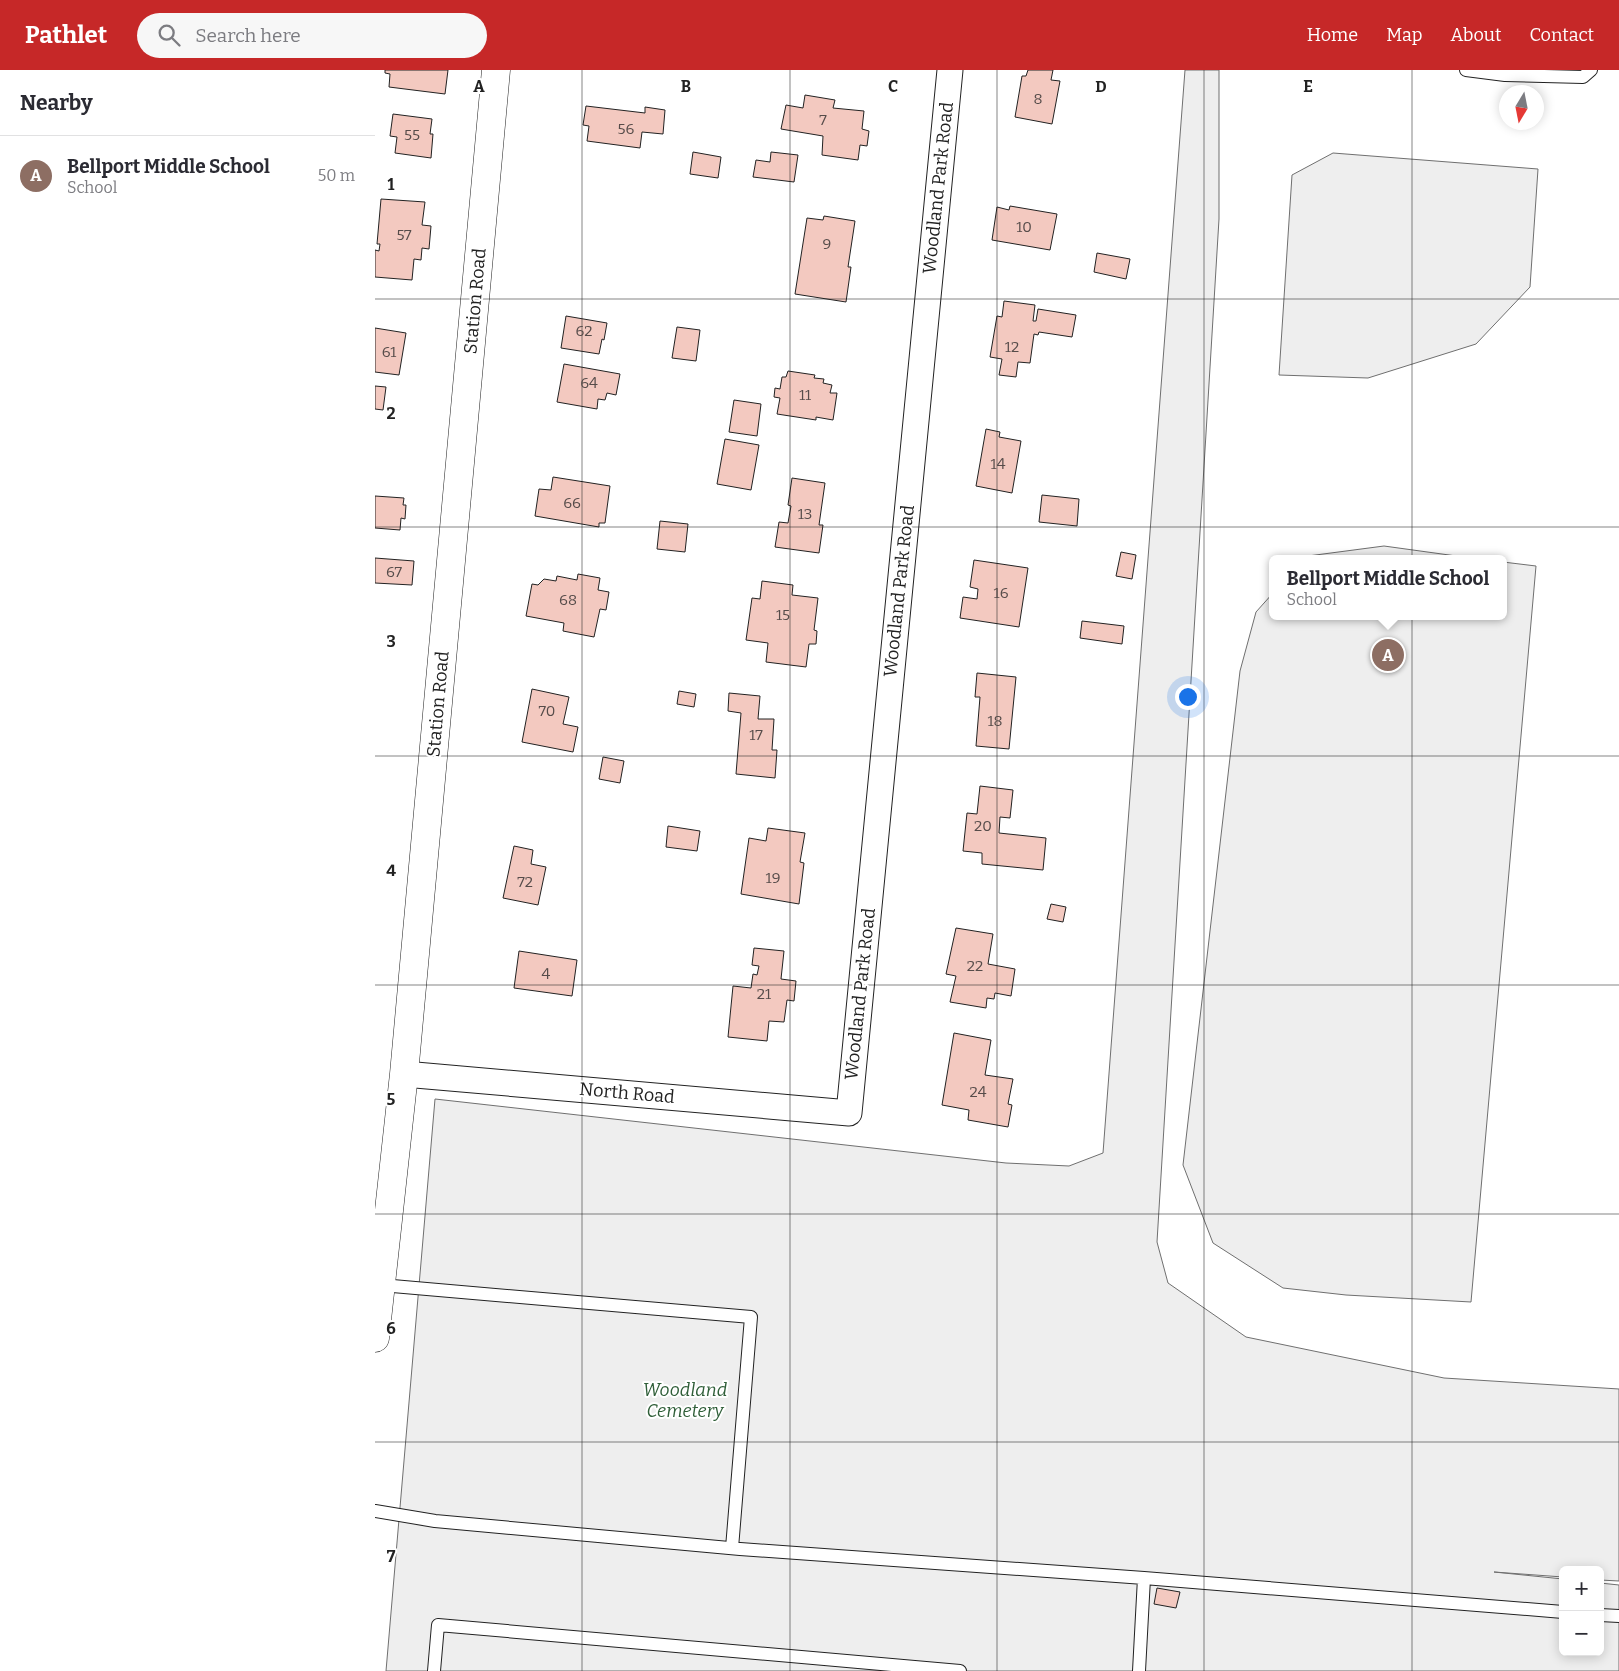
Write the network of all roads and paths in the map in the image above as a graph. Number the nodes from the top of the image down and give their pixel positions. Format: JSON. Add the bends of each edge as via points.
{"nodes":[{"id":1,"x":496,"y":70,"type":"edge"},
{"id":2,"x":950,"y":70,"type":"edge"},
{"id":3,"x":1466,"y":70,"type":"edge"},
{"id":4,"x":1591,"y":70,"type":"edge"},
{"id":5,"x":1535,"y":73,"type":"edge"},
{"id":6,"x":404,"y":1074,"type":"junction"},
{"id":7,"x":849,"y":1112,"type":"joint"},
{"id":8,"x":381,"y":1285,"type":"junction"},
{"id":9,"x":375,"y":1338,"type":"edge"},
{"id":10,"x":375,"y":1511,"type":"edge"},
{"id":11,"x":732,"y":1548,"type":"junction"},
{"id":12,"x":1144,"y":1578,"type":"junction"},
{"id":13,"x":1559,"y":1612,"type":"edge"},
{"id":14,"x":1604,"y":1615,"type":"edge"},
{"id":15,"x":1619,"y":1616,"type":"edge"},
{"id":16,"x":434,"y":1671,"type":"edge"},
{"id":17,"x":960,"y":1671,"type":"edge"},
{"id":18,"x":1139,"y":1671,"type":"edge"}],
"edges":[{"from":1,"to":6,"type":"main road","name":"Station Road"},
{"from":2,"to":7,"type":"street","name":"Woodland Park Road"},
{"from":3,"to":5,"type":"lane","via":[[1505,75]]},
{"from":4,"to":5,"type":"lane","via":[[1583,77]]},
{"from":6,"to":7,"type":"street","name":"North Road"},
{"from":6,"to":8,"type":"main road","name":"Station Road"},
{"from":8,"to":9,"type":"main road","name":"Station Road"},
{"from":8,"to":11,"type":"lane","via":[[751,1317]]},
{"from":10,"to":11,"type":"lane","via":[[435,1521]]},
{"from":11,"to":12,"type":"lane"},
{"from":12,"to":13,"type":"lane"},
{"from":12,"to":18,"type":"lane"},
{"from":14,"to":15,"type":"lane"},
{"from":16,"to":17,"type":"lane","via":[[438,1625]]}]}
